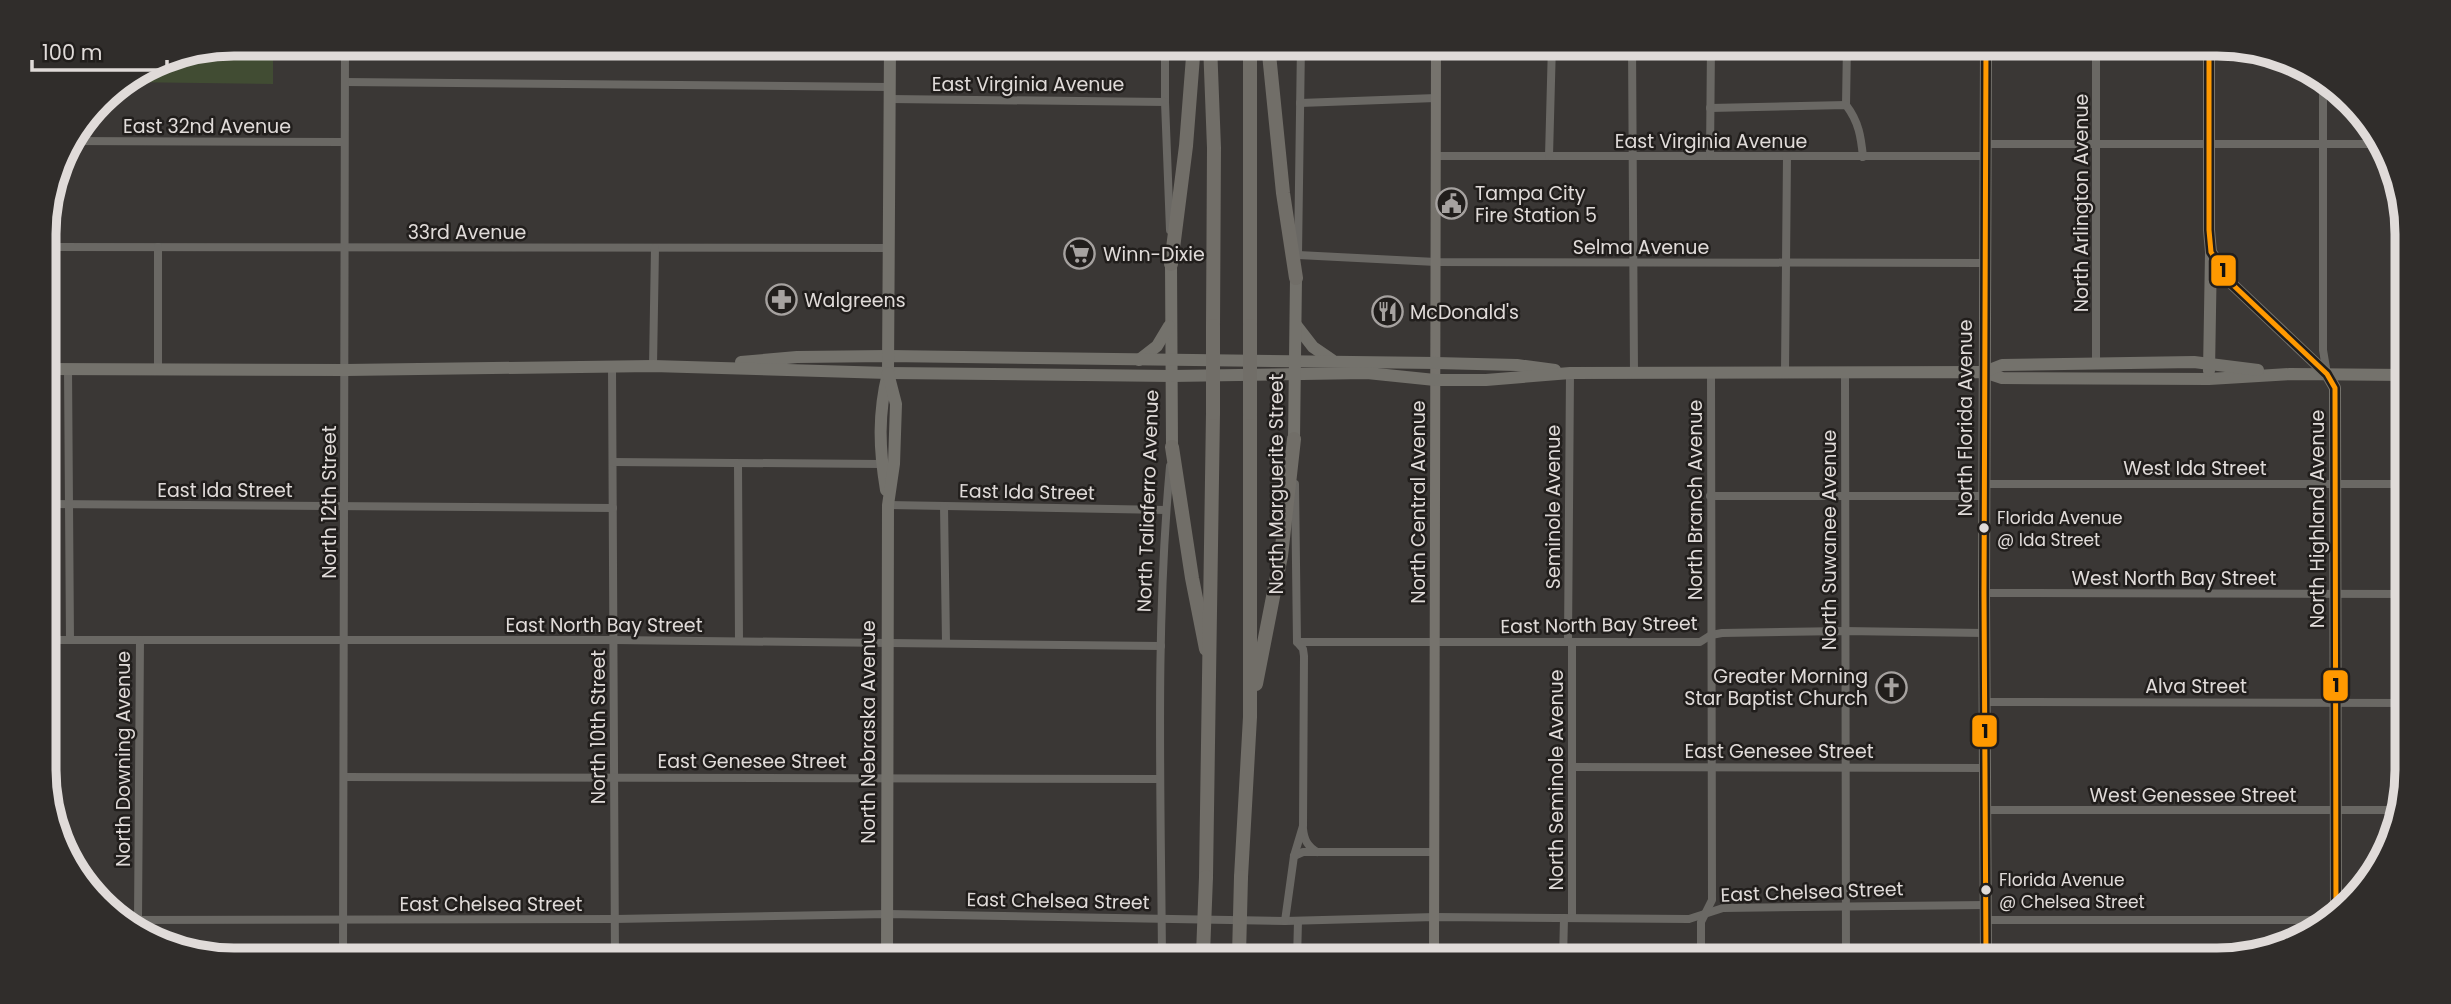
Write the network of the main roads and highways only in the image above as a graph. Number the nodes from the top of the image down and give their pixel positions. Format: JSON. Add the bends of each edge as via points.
{"nodes":[{"id":1,"x":890,"y":56,"type":"edge"},
{"id":2,"x":1193,"y":56,"type":"edge"},
{"id":3,"x":1210,"y":56,"type":"edge"},
{"id":4,"x":1250,"y":56,"type":"edge"},
{"id":5,"x":1269,"y":56,"type":"edge"},
{"id":6,"x":1986,"y":56,"type":"edge"},
{"id":7,"x":2209,"y":56,"type":"edge"},
{"id":8,"x":2211,"y":252,"type":"junction"},
{"id":9,"x":1171,"y":264,"type":"joint"},
{"id":10,"x":1296,"y":278,"type":"joint"},
{"id":11,"x":1171,"y":322,"type":"junction"},
{"id":12,"x":1296,"y":325,"type":"junction"},
{"id":13,"x":888,"y":356,"type":"junction"},
{"id":14,"x":1139,"y":360,"type":"junction"},
{"id":15,"x":1172,"y":361,"type":"junction"},
{"id":16,"x":1336,"y":361,"type":"junction"},
{"id":17,"x":2209,"y":364,"type":"junction"},
{"id":18,"x":1294,"y":367,"type":"junction"},
{"id":19,"x":685,"y":368,"type":"junction"},
{"id":20,"x":56,"y":369,"type":"edge"},
{"id":21,"x":1984,"y":372,"type":"junction"},
{"id":22,"x":888,"y":373,"type":"junction"},
{"id":23,"x":1570,"y":373,"type":"junction"},
{"id":24,"x":2290,"y":374,"type":"junction"},
{"id":25,"x":2327,"y":374,"type":"junction"},
{"id":26,"x":2395,"y":375,"type":"edge"},
{"id":27,"x":1172,"y":376,"type":"junction"},
{"id":28,"x":2209,"y":379,"type":"junction"},
{"id":29,"x":1294,"y":439,"type":"joint"},
{"id":30,"x":1172,"y":447,"type":"joint"},
{"id":31,"x":888,"y":505,"type":"junction"},
{"id":32,"x":1211,"y":672,"type":"junction"},
{"id":33,"x":1250,"y":717,"type":"junction"},
{"id":34,"x":2335,"y":903,"type":"edge"},
{"id":35,"x":887,"y":948,"type":"edge"},
{"id":36,"x":1203,"y":948,"type":"edge"},
{"id":37,"x":1239,"y":948,"type":"edge"},
{"id":38,"x":1986,"y":948,"type":"edge"}],
"edges":[{"from":1,"to":13,"type":"main road","name":"North Nebraska Avenue"},
{"from":2,"to":9,"type":"highway"},
{"from":3,"to":32,"type":"highway","bridge":true},
{"from":4,"to":33,"type":"highway","bridge":true},
{"from":5,"to":10,"type":"highway"},
{"from":6,"to":21,"type":"main road","name":"North Florida Avenue"},
{"from":7,"to":8,"type":"main road"},
{"from":8,"to":17,"type":"main road"},
{"from":8,"to":25,"type":"main road","via":[[2237,291]]},
{"from":9,"to":11,"type":"main road","name":"North Taliaferro Avenue"},
{"from":10,"to":12,"type":"main road","name":"North Marguerite Street"},
{"from":11,"to":14,"type":"main road","via":[[1157,346]]},
{"from":11,"to":15,"type":"main road","name":"North Taliaferro Avenue"},
{"from":12,"to":16,"type":"main road","via":[[1317,351]]},
{"from":12,"to":18,"type":"main road","name":"North Marguerite Street"},
{"from":13,"to":14,"type":"main road"},
{"from":13,"to":19,"type":"main road","via":[[797,357]]},
{"from":13,"to":22,"type":"main road","name":"North Nebraska Avenue"},
{"from":14,"to":15,"type":"main road"},
{"from":15,"to":18,"type":"main road"},
{"from":15,"to":27,"type":"main road","name":"North Taliaferro Avenue"},
{"from":16,"to":18,"type":"main road"},
{"from":16,"to":23,"type":"main road","via":[[1517,365]]},
{"from":17,"to":21,"type":"main road","via":[[2002,365]]},
{"from":17,"to":24,"type":"main road"},
{"from":17,"to":28,"type":"main road"},
{"from":18,"to":23,"type":"main road","via":[[1435,380],[1504,380]]},
{"from":18,"to":27,"type":"main road"},
{"from":18,"to":29,"type":"main road","name":"North Marguerite Street"},
{"from":19,"to":20,"type":"main road"},
{"from":19,"to":22,"type":"main road"},
{"from":21,"to":23,"type":"main road"},
{"from":21,"to":28,"type":"main road","via":[[2002,378]]},
{"from":21,"to":38,"type":"main road","name":"North Florida Avenue"},
{"from":22,"to":27,"type":"main road"},
{"from":22,"to":31,"type":"main road","name":"North Nebraska Avenue","via":[[896,404]]},
{"from":22,"to":31,"type":"main road","name":"North Nebraska Avenue","via":[[880,404],[881,464]]},
{"from":24,"to":25,"type":"main road"},
{"from":24,"to":28,"type":"main road"},
{"from":25,"to":26,"type":"main road"},
{"from":25,"to":34,"type":"main road","name":"North Highland Avenue","via":[[2336,399]]},
{"from":27,"to":30,"type":"main road","name":"North Taliaferro Avenue"},
{"from":29,"to":33,"type":"highway","via":[[1281,556]]},
{"from":30,"to":32,"type":"highway"},
{"from":31,"to":35,"type":"main road","name":"North Nebraska Avenue"},
{"from":32,"to":36,"type":"highway","bridge":true},
{"from":33,"to":37,"type":"highway","bridge":true}]}
